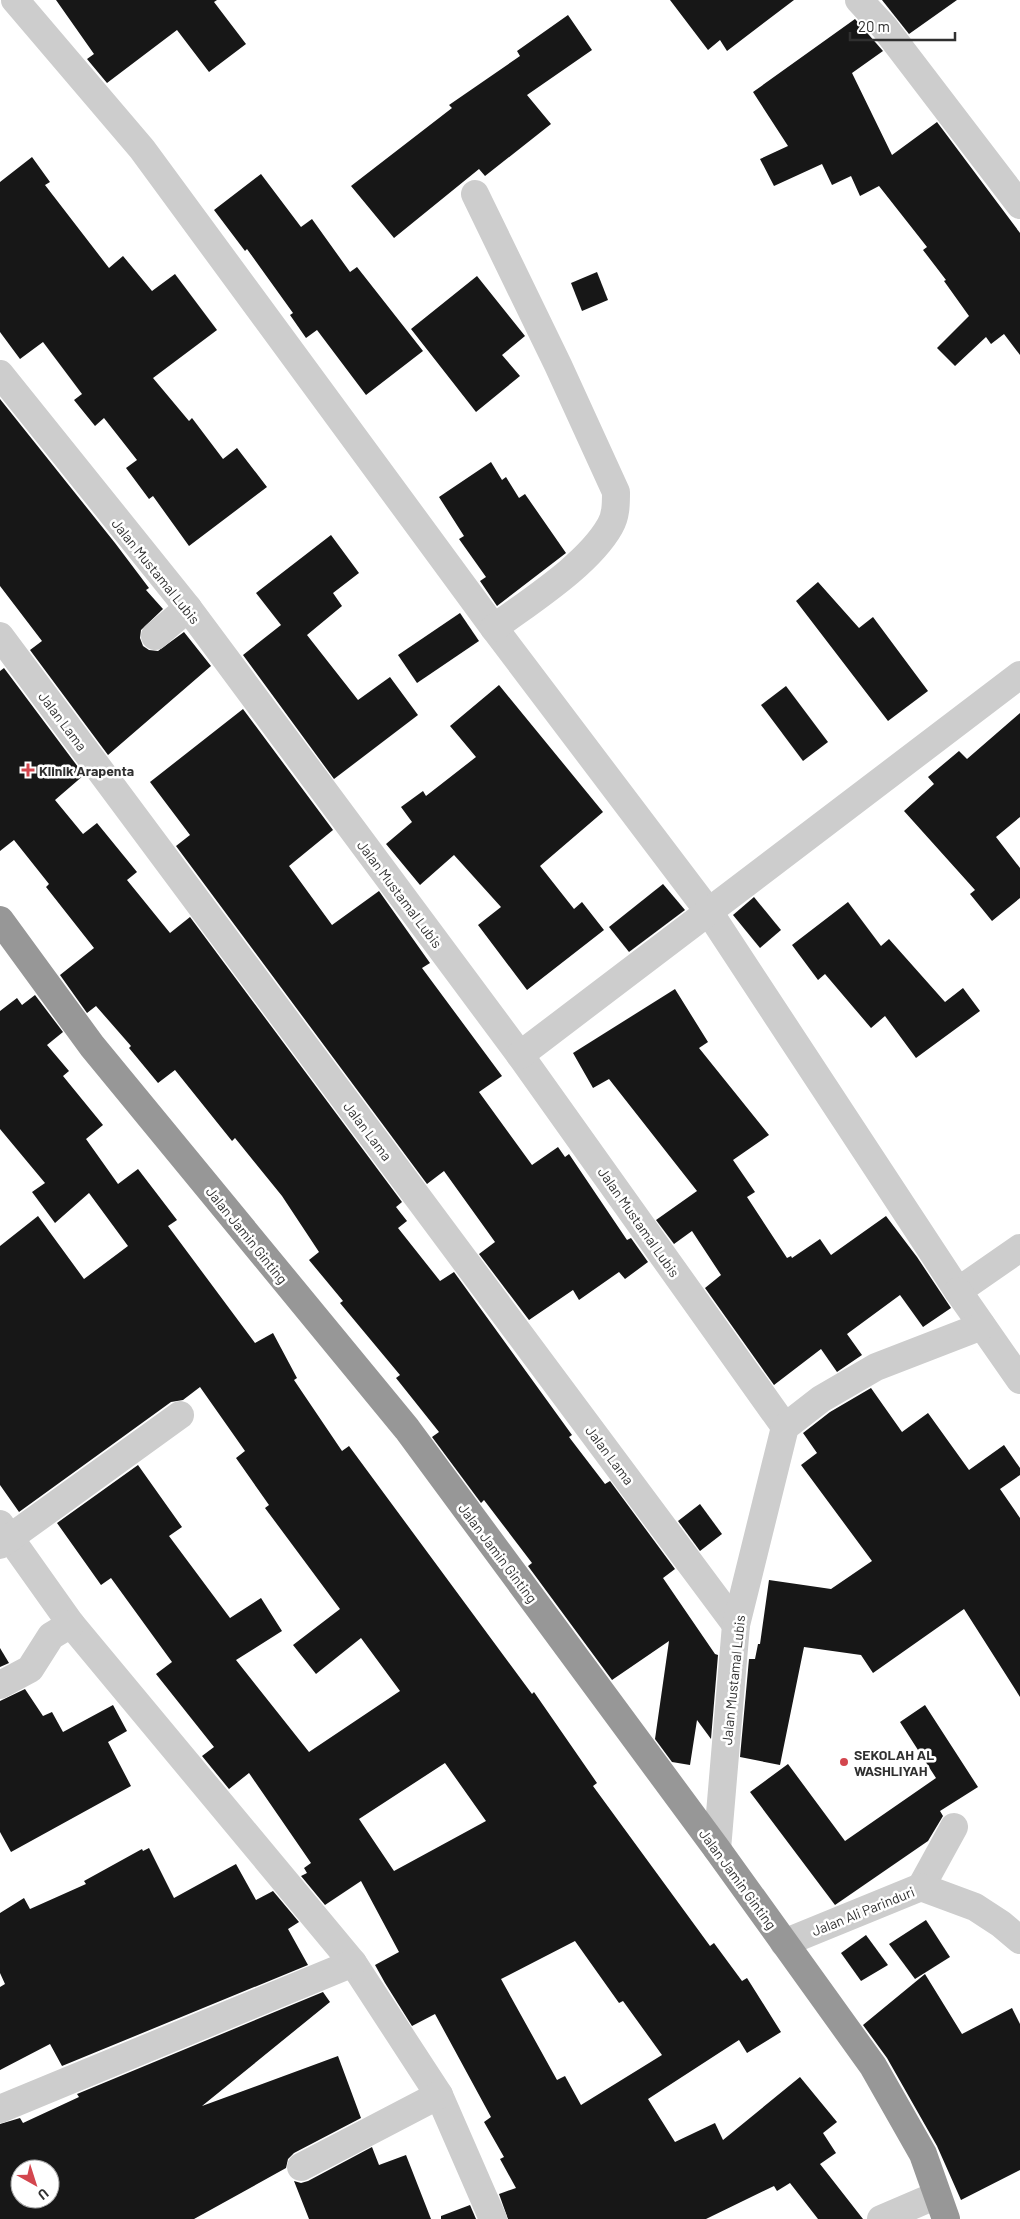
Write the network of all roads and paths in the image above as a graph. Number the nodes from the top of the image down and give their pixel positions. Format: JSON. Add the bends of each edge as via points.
{"nodes":[{"id":1,"x":15,"y":0,"type":"edge"},
{"id":2,"x":859,"y":0,"type":"edge"},
{"id":3,"x":475,"y":194,"type":"dead end"},
{"id":4,"x":1020,"y":205,"type":"edge"},
{"id":5,"x":0,"y":374,"type":"edge"},
{"id":6,"x":188,"y":608,"type":"junction"},
{"id":7,"x":494,"y":628,"type":"junction"},
{"id":8,"x":0,"y":636,"type":"edge"},
{"id":9,"x":155,"y":636,"type":"dead end"},
{"id":10,"x":1020,"y":675,"type":"edge"},
{"id":11,"x":709,"y":912,"type":"junction"},
{"id":12,"x":0,"y":920,"type":"edge"},
{"id":13,"x":520,"y":1055,"type":"junction"},
{"id":14,"x":1020,"y":1248,"type":"edge"},
{"id":15,"x":958,"y":1291,"type":"junction"},
{"id":16,"x":982,"y":1326,"type":"junction"},
{"id":17,"x":1020,"y":1380,"type":"edge"},
{"id":18,"x":180,"y":1416,"type":"dead end"},
{"id":19,"x":785,"y":1427,"type":"junction"},
{"id":20,"x":4,"y":1536,"type":"edge"},
{"id":21,"x":71,"y":1624,"type":"junction"},
{"id":22,"x":736,"y":1625,"type":"junction"},
{"id":23,"x":0,"y":1685,"type":"edge"},
{"id":24,"x":954,"y":1827,"type":"dead end"},
{"id":25,"x":718,"y":1849,"type":"junction"},
{"id":26,"x":921,"y":1887,"type":"junction"},
{"id":27,"x":1020,"y":1940,"type":"edge"},
{"id":28,"x":784,"y":1943,"type":"junction"},
{"id":29,"x":353,"y":1963,"type":"junction"},
{"id":30,"x":439,"y":2095,"type":"junction"},
{"id":31,"x":0,"y":2109,"type":"edge"},
{"id":32,"x":301,"y":2167,"type":"dead end"},
{"id":33,"x":942,"y":2207,"type":"edge"},
{"id":34,"x":493,"y":2219,"type":"edge"},
{"id":35,"x":881,"y":2219,"type":"edge"}],
"edges":[{"from":1,"to":7,"type":"street","via":[[142,149]]},
{"from":2,"to":4,"type":"street","via":[[884,27]]},
{"from":3,"to":7,"type":"street","via":[[616,492],[616,510],[611,525],[596,545],[577,565]]},
{"from":5,"to":6,"type":"street","name":"Jalan Mustamal Lubis"},
{"from":6,"to":9,"type":"street"},
{"from":6,"to":13,"type":"street","name":"Jalan Mustamal Lubis"},
{"from":7,"to":11,"type":"street"},
{"from":8,"to":22,"type":"street","name":"Jalan Lama"},
{"from":10,"to":11,"type":"street"},
{"from":11,"to":13,"type":"street"},
{"from":11,"to":15,"type":"street"},
{"from":12,"to":25,"type":"highway","name":"Jalan Jamin Ginting","via":[[92,1046],[407,1429]]},
{"from":13,"to":19,"type":"street","name":"Jalan Mustamal Lubis"},
{"from":14,"to":15,"type":"street"},
{"from":15,"to":16,"type":"street"},
{"from":16,"to":17,"type":"street"},
{"from":16,"to":19,"type":"street","via":[[876,1367],[821,1398]]},
{"from":18,"to":20,"type":"street"},
{"from":19,"to":22,"type":"street","name":"Jalan Mustamal Lubis"},
{"from":20,"to":21,"type":"street"},
{"from":21,"to":23,"type":"street","via":[[51,1636],[30,1669]]},
{"from":21,"to":29,"type":"street"},
{"from":22,"to":25,"type":"street","name":"Jalan Mustamal Lubis"},
{"from":24,"to":26,"type":"street"},
{"from":25,"to":28,"type":"highway","name":"Jalan Jamin Ginting"},
{"from":26,"to":27,"type":"street","name":"Jalan Ali Parinduri","via":[[975,1907]]},
{"from":26,"to":28,"type":"street","name":"Jalan Ali Parinduri"},
{"from":28,"to":33,"type":"highway","name":"Jalan Jamin Ginting","via":[[873,2066],[923,2154]]},
{"from":29,"to":30,"type":"street"},
{"from":29,"to":31,"type":"street"},
{"from":30,"to":32,"type":"street"},
{"from":30,"to":34,"type":"street"},
{"from":33,"to":35,"type":"street"}]}
